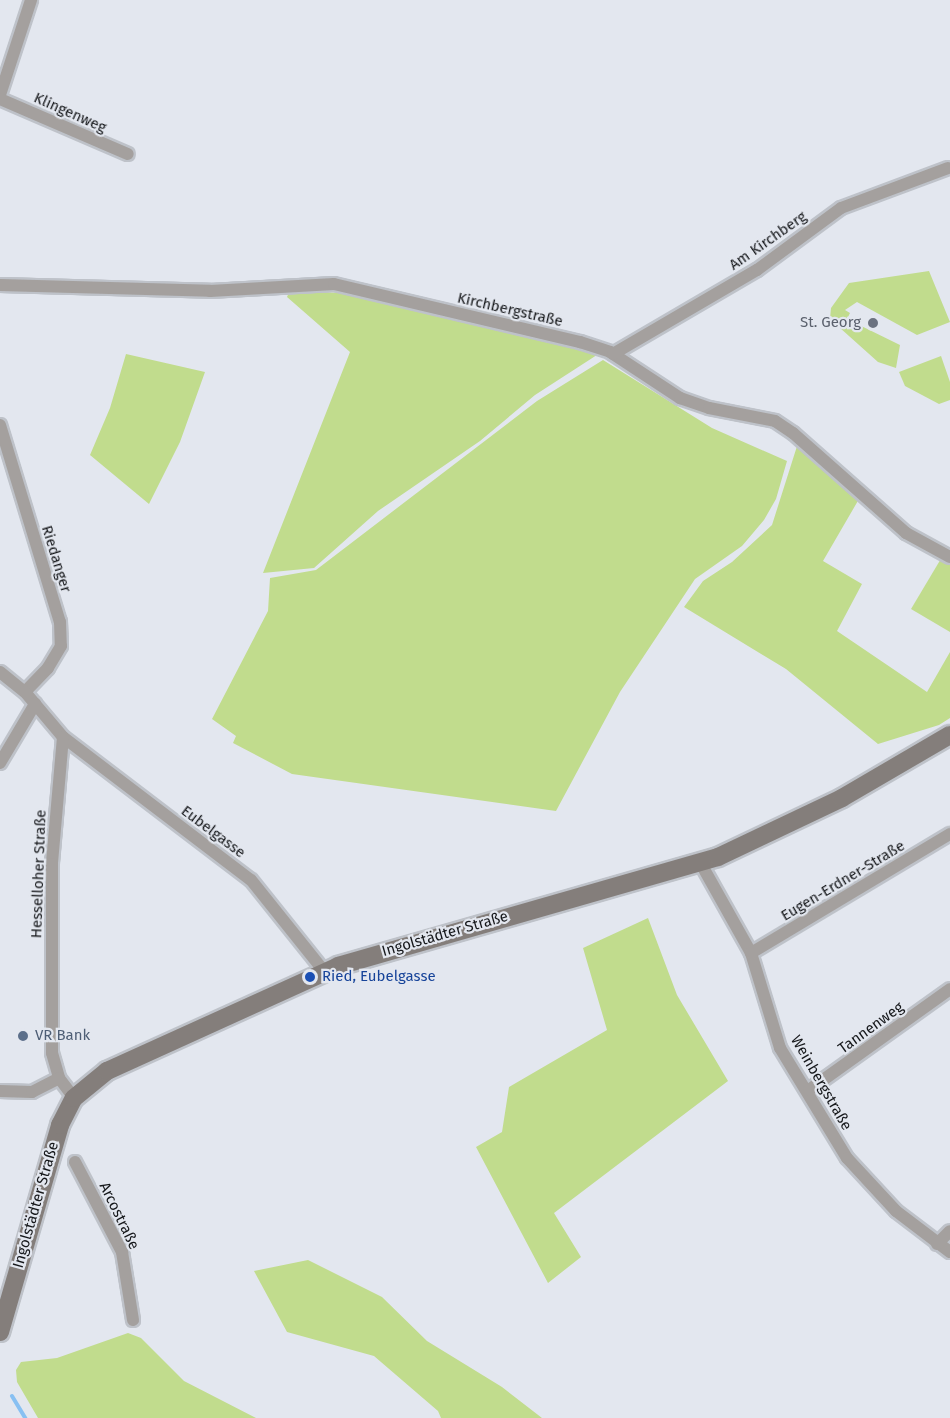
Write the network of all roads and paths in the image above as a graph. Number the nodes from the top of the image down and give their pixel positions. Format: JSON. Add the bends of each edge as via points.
{"nodes":[{"id":1,"x":31,"y":0,"type":"edge"},
{"id":2,"x":0,"y":97,"type":"edge"},
{"id":3,"x":128,"y":154,"type":"dead end"},
{"id":4,"x":948,"y":168,"type":"dead end"},
{"id":5,"x":0,"y":285,"type":"edge"},
{"id":6,"x":613,"y":354,"type":"junction"},
{"id":7,"x":0,"y":425,"type":"edge"},
{"id":8,"x":950,"y":557,"type":"edge"},
{"id":9,"x":0,"y":672,"type":"edge"},
{"id":10,"x":25,"y":692,"type":"junction"},
{"id":11,"x":35,"y":704,"type":"junction"},
{"id":12,"x":950,"y":735,"type":"edge"},
{"id":13,"x":63,"y":737,"type":"junction"},
{"id":14,"x":0,"y":763,"type":"edge"},
{"id":15,"x":950,"y":834,"type":"edge"},
{"id":16,"x":700,"y":862,"type":"junction"},
{"id":17,"x":751,"y":953,"type":"junction"},
{"id":18,"x":324,"y":971,"type":"junction"},
{"id":19,"x":950,"y":989,"type":"edge"},
{"id":20,"x":59,"y":1078,"type":"junction"},
{"id":21,"x":0,"y":1090,"type":"edge"},
{"id":22,"x":809,"y":1090,"type":"junction"},
{"id":23,"x":74,"y":1098,"type":"junction"},
{"id":24,"x":75,"y":1162,"type":"dead end"},
{"id":25,"x":950,"y":1231,"type":"edge"},
{"id":26,"x":937,"y":1244,"type":"junction"},
{"id":27,"x":950,"y":1252,"type":"edge"},
{"id":28,"x":133,"y":1320,"type":"dead end"},
{"id":29,"x":0,"y":1332,"type":"edge"}],
"edges":[{"from":1,"to":2,"type":"street"},
{"from":2,"to":3,"type":"street","name":"Klingenweg"},
{"from":4,"to":6,"type":"street","name":"Am Kirchberg","via":[[841,208],[757,270]]},
{"from":5,"to":6,"type":"street","name":"Kirchbergstraße","via":[[210,291],[334,284],[580,342]]},
{"from":6,"to":8,"type":"street","name":"Kirchbergstraße","via":[[680,398],[775,421],[906,533]]},
{"from":7,"to":10,"type":"street","name":"Riedanger","via":[[62,637],[48,668]]},
{"from":9,"to":10,"type":"street"},
{"from":10,"to":11,"type":"street"},
{"from":11,"to":13,"type":"street"},
{"from":11,"to":14,"type":"street"},
{"from":12,"to":16,"type":"main road","name":"Ingolstädter Straße","via":[[842,798]]},
{"from":13,"to":18,"type":"street","name":"Eubelgasse","via":[[251,880]]},
{"from":13,"to":20,"type":"street","name":"Hesselloher Straße","via":[[51,894],[52,1053]]},
{"from":15,"to":17,"type":"street","name":"Eugen-Erdner-Straße"},
{"from":16,"to":17,"type":"street","name":"Weinbergstraße"},
{"from":16,"to":18,"type":"main road","name":"Ingolstädter Straße"},
{"from":17,"to":22,"type":"street","name":"Weinbergstraße","via":[[780,1048]]},
{"from":18,"to":23,"type":"main road","name":"Ingolstädter Straße","via":[[107,1071]]},
{"from":19,"to":22,"type":"street","name":"Tannenweg"},
{"from":20,"to":21,"type":"street","via":[[32,1092]]},
{"from":20,"to":23,"type":"street","name":"Hesselloher Straße"},
{"from":22,"to":26,"type":"street","name":"Weinbergstraße","via":[[847,1158],[896,1211]]},
{"from":23,"to":29,"type":"main road","name":"Ingolstädter Straße","via":[[54,1141]]},
{"from":24,"to":28,"type":"street","name":"Arcostraße","via":[[122,1252]]},
{"from":25,"to":26,"type":"street"},
{"from":26,"to":27,"type":"street","name":"Weinbergstraße"}]}
